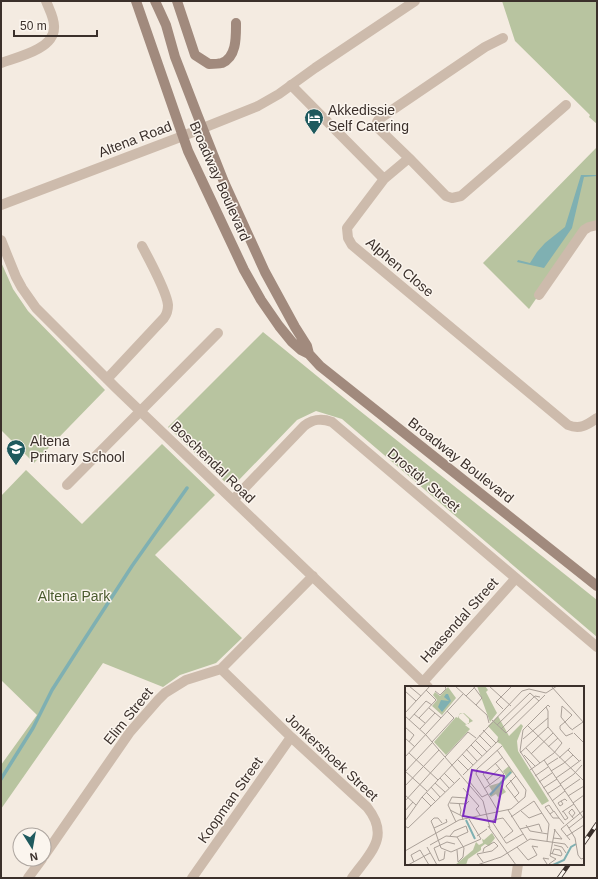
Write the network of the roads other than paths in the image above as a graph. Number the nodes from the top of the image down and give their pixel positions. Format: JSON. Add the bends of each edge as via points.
{"nodes":[{"id":1,"x":46,"y":1,"type":"edge"},
{"id":2,"x":136,"y":1,"type":"edge"},
{"id":3,"x":155,"y":1,"type":"edge"},
{"id":4,"x":177,"y":1,"type":"edge"},
{"id":5,"x":415,"y":1,"type":"edge"},
{"id":6,"x":236,"y":23,"type":"dead end"},
{"id":7,"x":503,"y":38,"type":"dead end"},
{"id":8,"x":1,"y":63,"type":"edge"},
{"id":9,"x":291,"y":85,"type":"junction"},
{"id":10,"x":566,"y":105,"type":"dead end"},
{"id":11,"x":203,"y":129,"type":"junction"},
{"id":12,"x":183,"y":136,"type":"junction"},
{"id":13,"x":409,"y":158,"type":"junction"},
{"id":14,"x":384,"y":180,"type":"junction"},
{"id":15,"x":1,"y":205,"type":"edge"},
{"id":16,"x":597,"y":226,"type":"edge"},
{"id":17,"x":1,"y":240,"type":"edge"},
{"id":18,"x":142,"y":246,"type":"dead end"},
{"id":19,"x":539,"y":294,"type":"dead end"},
{"id":20,"x":218,"y":333,"type":"dead end"},
{"id":21,"x":309,"y":354,"type":"junction"},
{"id":22,"x":107,"y":379,"type":"junction"},
{"id":23,"x":140,"y":411,"type":"junction"},
{"id":24,"x":597,"y":418,"type":"edge"},
{"id":25,"x":67,"y":485,"type":"dead end"},
{"id":26,"x":233,"y":500,"type":"junction"},
{"id":27,"x":313,"y":576,"type":"junction"},
{"id":28,"x":516,"y":578,"type":"junction"},
{"id":29,"x":597,"y":586,"type":"edge"},
{"id":30,"x":597,"y":647,"type":"edge"},
{"id":31,"x":221,"y":669,"type":"junction"},
{"id":32,"x":425,"y":684,"type":"edge"},
{"id":33,"x":291,"y":737,"type":"junction"},
{"id":34,"x":52,"y":844,"type":"edge"},
{"id":35,"x":518,"y":865,"type":"edge"},
{"id":36,"x":36,"y":867,"type":"edge"},
{"id":37,"x":28,"y":878,"type":"edge"},
{"id":38,"x":192,"y":878,"type":"edge"},
{"id":39,"x":352,"y":878,"type":"edge"},
{"id":40,"x":516,"y":878,"type":"edge"}],
"edges":[{"from":1,"to":8,"type":"street","via":[[54,22],[54,33],[49,42]]},
{"from":2,"to":12,"type":"main road","name":"Broadway Boulevard"},
{"from":3,"to":11,"type":"main road","name":"Broadway Boulevard"},
{"from":4,"to":6,"type":"main road","via":[[195,55],[209,64],[222,63],[231,54],[235,44]]},
{"from":5,"to":9,"type":"street","name":"Altena Road"},
{"from":7,"to":13,"type":"street","via":[[485,47],[379,119],[378,128]]},
{"from":9,"to":11,"type":"street","name":"Altena Road","via":[[258,106]]},
{"from":9,"to":14,"type":"street"},
{"from":10,"to":13,"type":"street","via":[[461,196],[446,196]]},
{"from":11,"to":12,"type":"street","name":"Altena Road"},
{"from":11,"to":21,"type":"main road","name":"Broadway Boulevard","via":[[265,272],[307,346]]},
{"from":12,"to":15,"type":"street","name":"Altena Road"},
{"from":12,"to":21,"type":"main road","name":"Broadway Boulevard","via":[[251,283],[292,342]]},
{"from":13,"to":14,"type":"street"},
{"from":14,"to":24,"type":"street","name":"Alphen Close","via":[[347,228],[352,245],[568,425],[584,427]]},
{"from":16,"to":19,"type":"street","via":[[584,230]]},
{"from":17,"to":22,"type":"street","name":"Boschendal Road","via":[[16,277],[29,299]]},
{"from":18,"to":22,"type":"street","via":[[165,295],[167,312]]},
{"from":20,"to":23,"type":"street"},
{"from":21,"to":29,"type":"main road","name":"Broadway Boulevard","via":[[320,366]]},
{"from":22,"to":23,"type":"street","name":"Boschendal Road"},
{"from":23,"to":25,"type":"street"},
{"from":23,"to":26,"type":"street","name":"Boschendal Road"},
{"from":26,"to":27,"type":"street","name":"Boschendal Road"},
{"from":26,"to":28,"type":"street","name":"Drostdy Street","via":[[304,426],[314,420],[326,420],[337,425]]},
{"from":27,"to":31,"type":"street","name":"Elim Street"},
{"from":27,"to":32,"type":"street","name":"Boschendal Road"},
{"from":28,"to":30,"type":"street","name":"Drostdy Street"},
{"from":28,"to":32,"type":"street","name":"Haasendal Street"},
{"from":31,"to":33,"type":"street","name":"Jonkershoek Street"},
{"from":31,"to":34,"type":"street","name":"Elim Street","via":[[186,680],[158,700],[130,732]]},
{"from":33,"to":38,"type":"street","name":"Koopman Street"},
{"from":33,"to":39,"type":"street","name":"Jonkershoek Street","via":[[374,816],[379,837]]},
{"from":35,"to":40,"type":"street"},
{"from":36,"to":37,"type":"street"}]}
